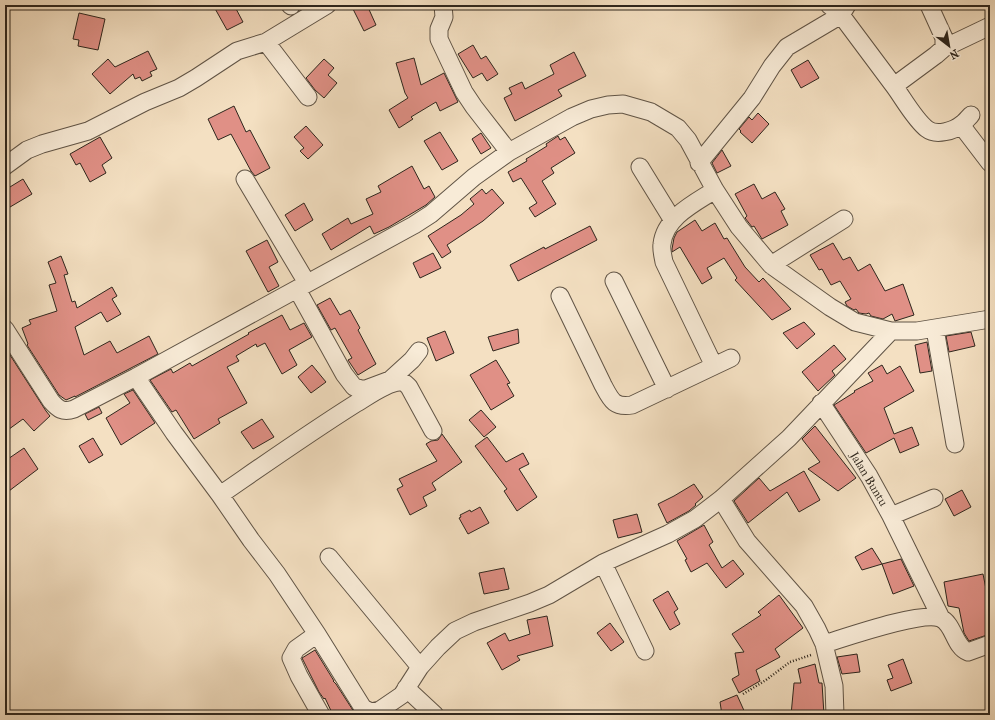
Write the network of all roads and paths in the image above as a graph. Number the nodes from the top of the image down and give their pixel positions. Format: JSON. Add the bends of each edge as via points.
{"nodes":[{"id":1,"x":327,"y":5,"type":"edge"},
{"id":2,"x":443,"y":5,"type":"edge"},
{"id":3,"x":929,"y":5,"type":"edge"},
{"id":4,"x":839,"y":8,"type":"edge"},
{"id":5,"x":990,"y":26,"type":"edge"},
{"id":6,"x":266,"y":42,"type":"junction"},
{"id":7,"x":944,"y":48,"type":"junction"},
{"id":8,"x":894,"y":86,"type":"junction"},
{"id":9,"x":308,"y":96,"type":"dead end"},
{"id":10,"x":509,"y":152,"type":"junction"},
{"id":11,"x":700,"y":163,"type":"junction"},
{"id":12,"x":990,"y":163,"type":"edge"},
{"id":13,"x":5,"y":166,"type":"edge"},
{"id":14,"x":640,"y":167,"type":"dead end"},
{"id":15,"x":245,"y":179,"type":"dead end"},
{"id":16,"x":714,"y":190,"type":"junction"},
{"id":17,"x":672,"y":219,"type":"junction"},
{"id":18,"x":844,"y":219,"type":"dead end"},
{"id":19,"x":771,"y":266,"type":"junction"},
{"id":20,"x":614,"y":281,"type":"dead end"},
{"id":21,"x":302,"y":286,"type":"junction"},
{"id":22,"x":560,"y":296,"type":"dead end"},
{"id":23,"x":990,"y":319,"type":"edge"},
{"id":24,"x":5,"y":329,"type":"edge"},
{"id":25,"x":935,"y":329,"type":"junction"},
{"id":26,"x":891,"y":331,"type":"junction"},
{"id":27,"x":419,"y":351,"type":"dead end"},
{"id":28,"x":731,"y":358,"type":"dead end"},
{"id":29,"x":714,"y":366,"type":"junction"},
{"id":30,"x":136,"y":377,"type":"junction"},
{"id":31,"x":667,"y":389,"type":"junction"},
{"id":32,"x":821,"y":403,"type":"junction"},
{"id":33,"x":433,"y":431,"type":"dead end"},
{"id":34,"x":955,"y":444,"type":"dead end"},
{"id":35,"x":220,"y":495,"type":"junction"},
{"id":36,"x":934,"y":498,"type":"dead end"},
{"id":37,"x":721,"y":499,"type":"junction"},
{"id":38,"x":892,"y":516,"type":"junction"},
{"id":39,"x":329,"y":557,"type":"dead end"},
{"id":40,"x":603,"y":563,"type":"junction"},
{"id":41,"x":940,"y":618,"type":"junction"},
{"id":42,"x":317,"y":634,"type":"junction"},
{"id":43,"x":990,"y":644,"type":"edge"},
{"id":44,"x":825,"y":649,"type":"junction"},
{"id":45,"x":645,"y":651,"type":"dead end"},
{"id":46,"x":420,"y":667,"type":"junction"},
{"id":47,"x":406,"y":688,"type":"junction"},
{"id":48,"x":743,"y":694,"type":"dead end"},
{"id":49,"x":371,"y":714,"type":"edge"},
{"id":50,"x":321,"y":715,"type":"edge"},
{"id":51,"x":435,"y":715,"type":"edge"},
{"id":52,"x":835,"y":715,"type":"edge"}],
"edges":[{"from":1,"to":6,"type":"street"},
{"from":2,"to":10,"type":"street","via":[[444,17],[439,29],[439,39],[464,92]]},
{"from":3,"to":7,"type":"street","via":[[944,38]]},
{"from":4,"to":8,"type":"street"},
{"from":4,"to":11,"type":"street","via":[[787,47],[752,98]]},
{"from":5,"to":7,"type":"street"},
{"from":6,"to":9,"type":"street"},
{"from":6,"to":13,"type":"street","via":[[237,51],[179,88],[88,131],[27,150]]},
{"from":7,"to":8,"type":"street"},
{"from":8,"to":12,"type":"street","via":[[927,129],[935,133],[944,132],[966,120]]},
{"from":10,"to":11,"type":"street","via":[[572,117],[591,109],[623,104],[651,112],[678,128],[688,140]]},
{"from":10,"to":21,"type":"street","via":[[474,177],[431,214]]},
{"from":11,"to":16,"type":"street"},
{"from":14,"to":17,"type":"street"},
{"from":15,"to":21,"type":"street"},
{"from":16,"to":17,"type":"street"},
{"from":16,"to":19,"type":"street","via":[[739,227]]},
{"from":17,"to":29,"type":"street","via":[[661,245],[664,262]]},
{"from":18,"to":19,"type":"street"},
{"from":19,"to":26,"type":"street","via":[[855,322]]},
{"from":20,"to":31,"type":"street"},
{"from":21,"to":27,"type":"street","via":[[344,374],[354,387],[366,389],[390,380]]},
{"from":21,"to":30,"type":"street"},
{"from":22,"to":31,"type":"street","via":[[603,385],[616,404],[632,405]]},
{"from":23,"to":25,"type":"street"},
{"from":24,"to":30,"type":"street","via":[[51,401],[61,410],[74,409]]},
{"from":25,"to":26,"type":"street"},
{"from":25,"to":34,"type":"street"},
{"from":26,"to":32,"type":"street"},
{"from":28,"to":29,"type":"street"},
{"from":29,"to":31,"type":"street"},
{"from":30,"to":35,"type":"street","via":[[174,434]]},
{"from":32,"to":37,"type":"street","via":[[789,438]]},
{"from":32,"to":38,"type":"street","name":"Jalan Buntu"},
{"from":33,"to":35,"type":"street","via":[[409,387],[400,382],[372,394],[314,430]]},
{"from":35,"to":42,"type":"street"},
{"from":36,"to":38,"type":"street","name":"Jalan Buntu"},
{"from":37,"to":40,"type":"street","via":[[695,519],[668,534]]},
{"from":37,"to":44,"type":"street","via":[[747,541],[804,606]]},
{"from":38,"to":41,"type":"street"},
{"from":39,"to":46,"type":"street"},
{"from":40,"to":45,"type":"street"},
{"from":40,"to":46,"type":"street","via":[[549,595],[455,631]]},
{"from":41,"to":43,"type":"street","via":[[963,650],[968,652]]},
{"from":41,"to":44,"type":"street","via":[[930,617],[901,622]]},
{"from":42,"to":49,"type":"street","via":[[362,708]]},
{"from":42,"to":50,"type":"street","via":[[296,649],[291,658]]},
{"from":44,"to":48,"type":"path","via":[[790,662]]},
{"from":44,"to":52,"type":"street","via":[[834,686]]},
{"from":46,"to":47,"type":"street"},
{"from":47,"to":49,"type":"street","via":[[402,695],[390,704]]},
{"from":47,"to":51,"type":"street"}]}
